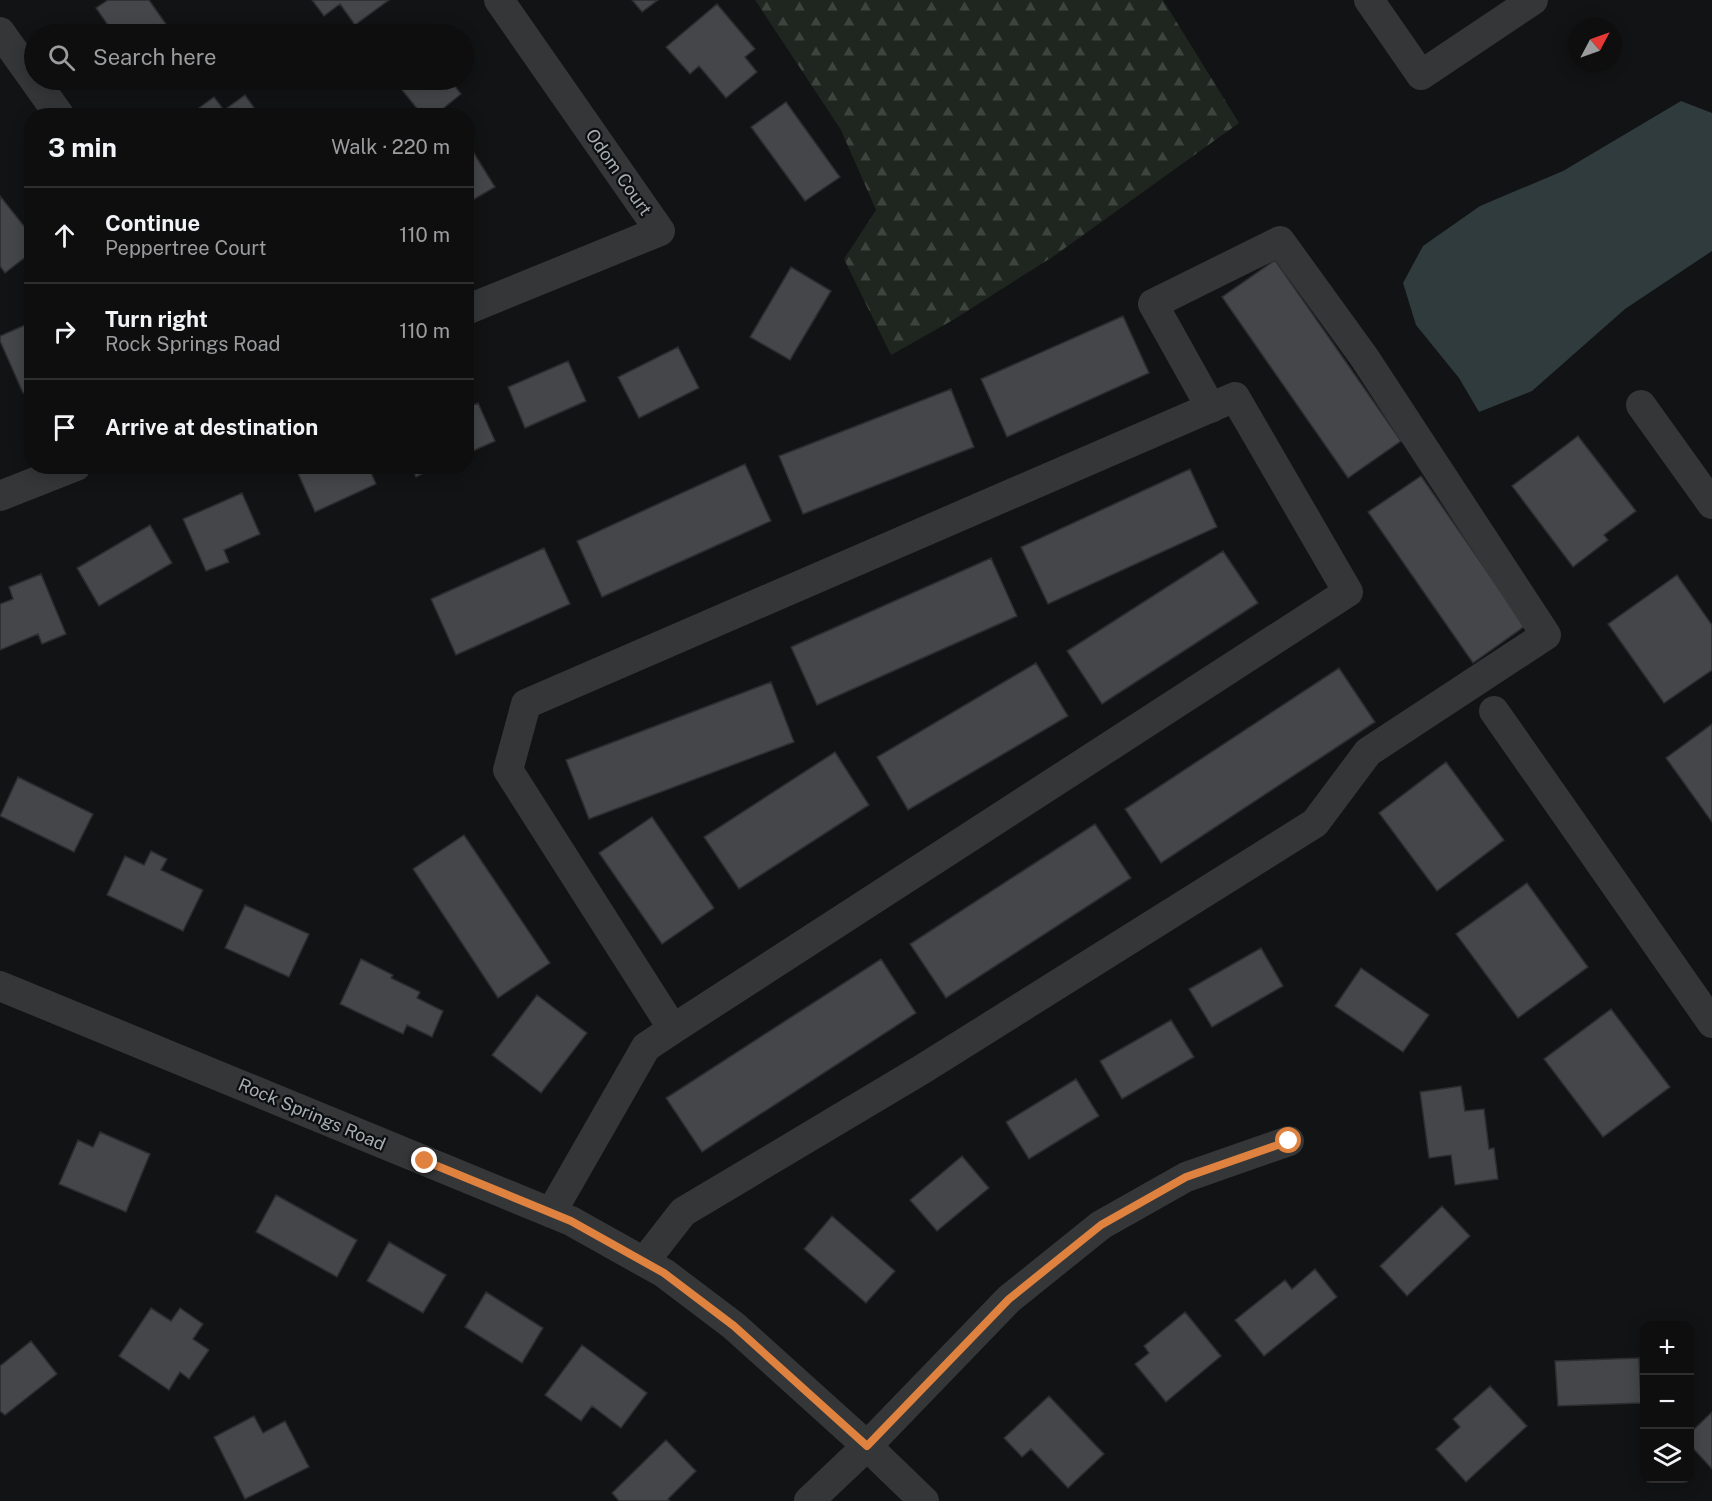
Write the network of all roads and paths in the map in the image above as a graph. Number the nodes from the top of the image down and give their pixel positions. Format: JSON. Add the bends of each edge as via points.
{"nodes":[{"id":1,"x":499,"y":0,"type":"edge"},
{"id":2,"x":1369,"y":0,"type":"edge"},
{"id":3,"x":1533,"y":0,"type":"edge"},
{"id":4,"x":0,"y":32,"type":"edge"},
{"id":5,"x":24,"y":66,"type":"edge"},
{"id":6,"x":41,"y":90,"type":"edge"},
{"id":7,"x":54,"y":108,"type":"edge"},
{"id":8,"x":474,"y":307,"type":"edge"},
{"id":9,"x":1641,"y":405,"type":"dead end"},
{"id":10,"x":1211,"y":408,"type":"junction"},
{"id":11,"x":56,"y":474,"type":"edge"},
{"id":12,"x":0,"y":496,"type":"edge"},
{"id":13,"x":1712,"y":504,"type":"edge"},
{"id":14,"x":1494,"y":711,"type":"dead end"},
{"id":15,"x":0,"y":986,"type":"edge"},
{"id":16,"x":1712,"y":1023,"type":"edge"},
{"id":17,"x":673,"y":1029,"type":"junction"},
{"id":18,"x":1289,"y":1141,"type":"dead end"},
{"id":19,"x":551,"y":1213,"type":"junction"},
{"id":20,"x":644,"y":1262,"type":"junction"},
{"id":21,"x":867,"y":1446,"type":"junction"},
{"id":22,"x":809,"y":1501,"type":"edge"},
{"id":23,"x":924,"y":1501,"type":"edge"}],
"edges":[{"from":1,"to":8,"type":"street","name":"Odom Court","via":[[660,231]]},
{"from":2,"to":3,"type":"street","via":[[1422,75]]},
{"from":4,"to":5,"type":"street"},
{"from":6,"to":7,"type":"street"},
{"from":9,"to":13,"type":"street"},
{"from":10,"to":17,"type":"street","via":[[1235,397],[1348,592]]},
{"from":10,"to":17,"type":"street","via":[[525,704],[508,770]]},
{"from":10,"to":20,"type":"street","via":[[1153,304],[1280,241],[1364,357],[1546,635],[1368,752],[1315,823],[921,1070],[683,1212]]},
{"from":11,"to":12,"type":"street"},
{"from":14,"to":16,"type":"street"},
{"from":15,"to":19,"type":"street","name":"Rock Springs Road"},
{"from":17,"to":19,"type":"street","via":[[646,1047]]},
{"from":18,"to":21,"type":"street","via":[[1186,1177],[1101,1225],[1009,1299]]},
{"from":19,"to":20,"type":"street","name":"Rock Springs Road"},
{"from":20,"to":21,"type":"street","name":"Rock Springs Road","via":[[734,1326]]},
{"from":21,"to":22,"type":"street"},
{"from":21,"to":23,"type":"street","name":"Rock Springs Road"}]}
